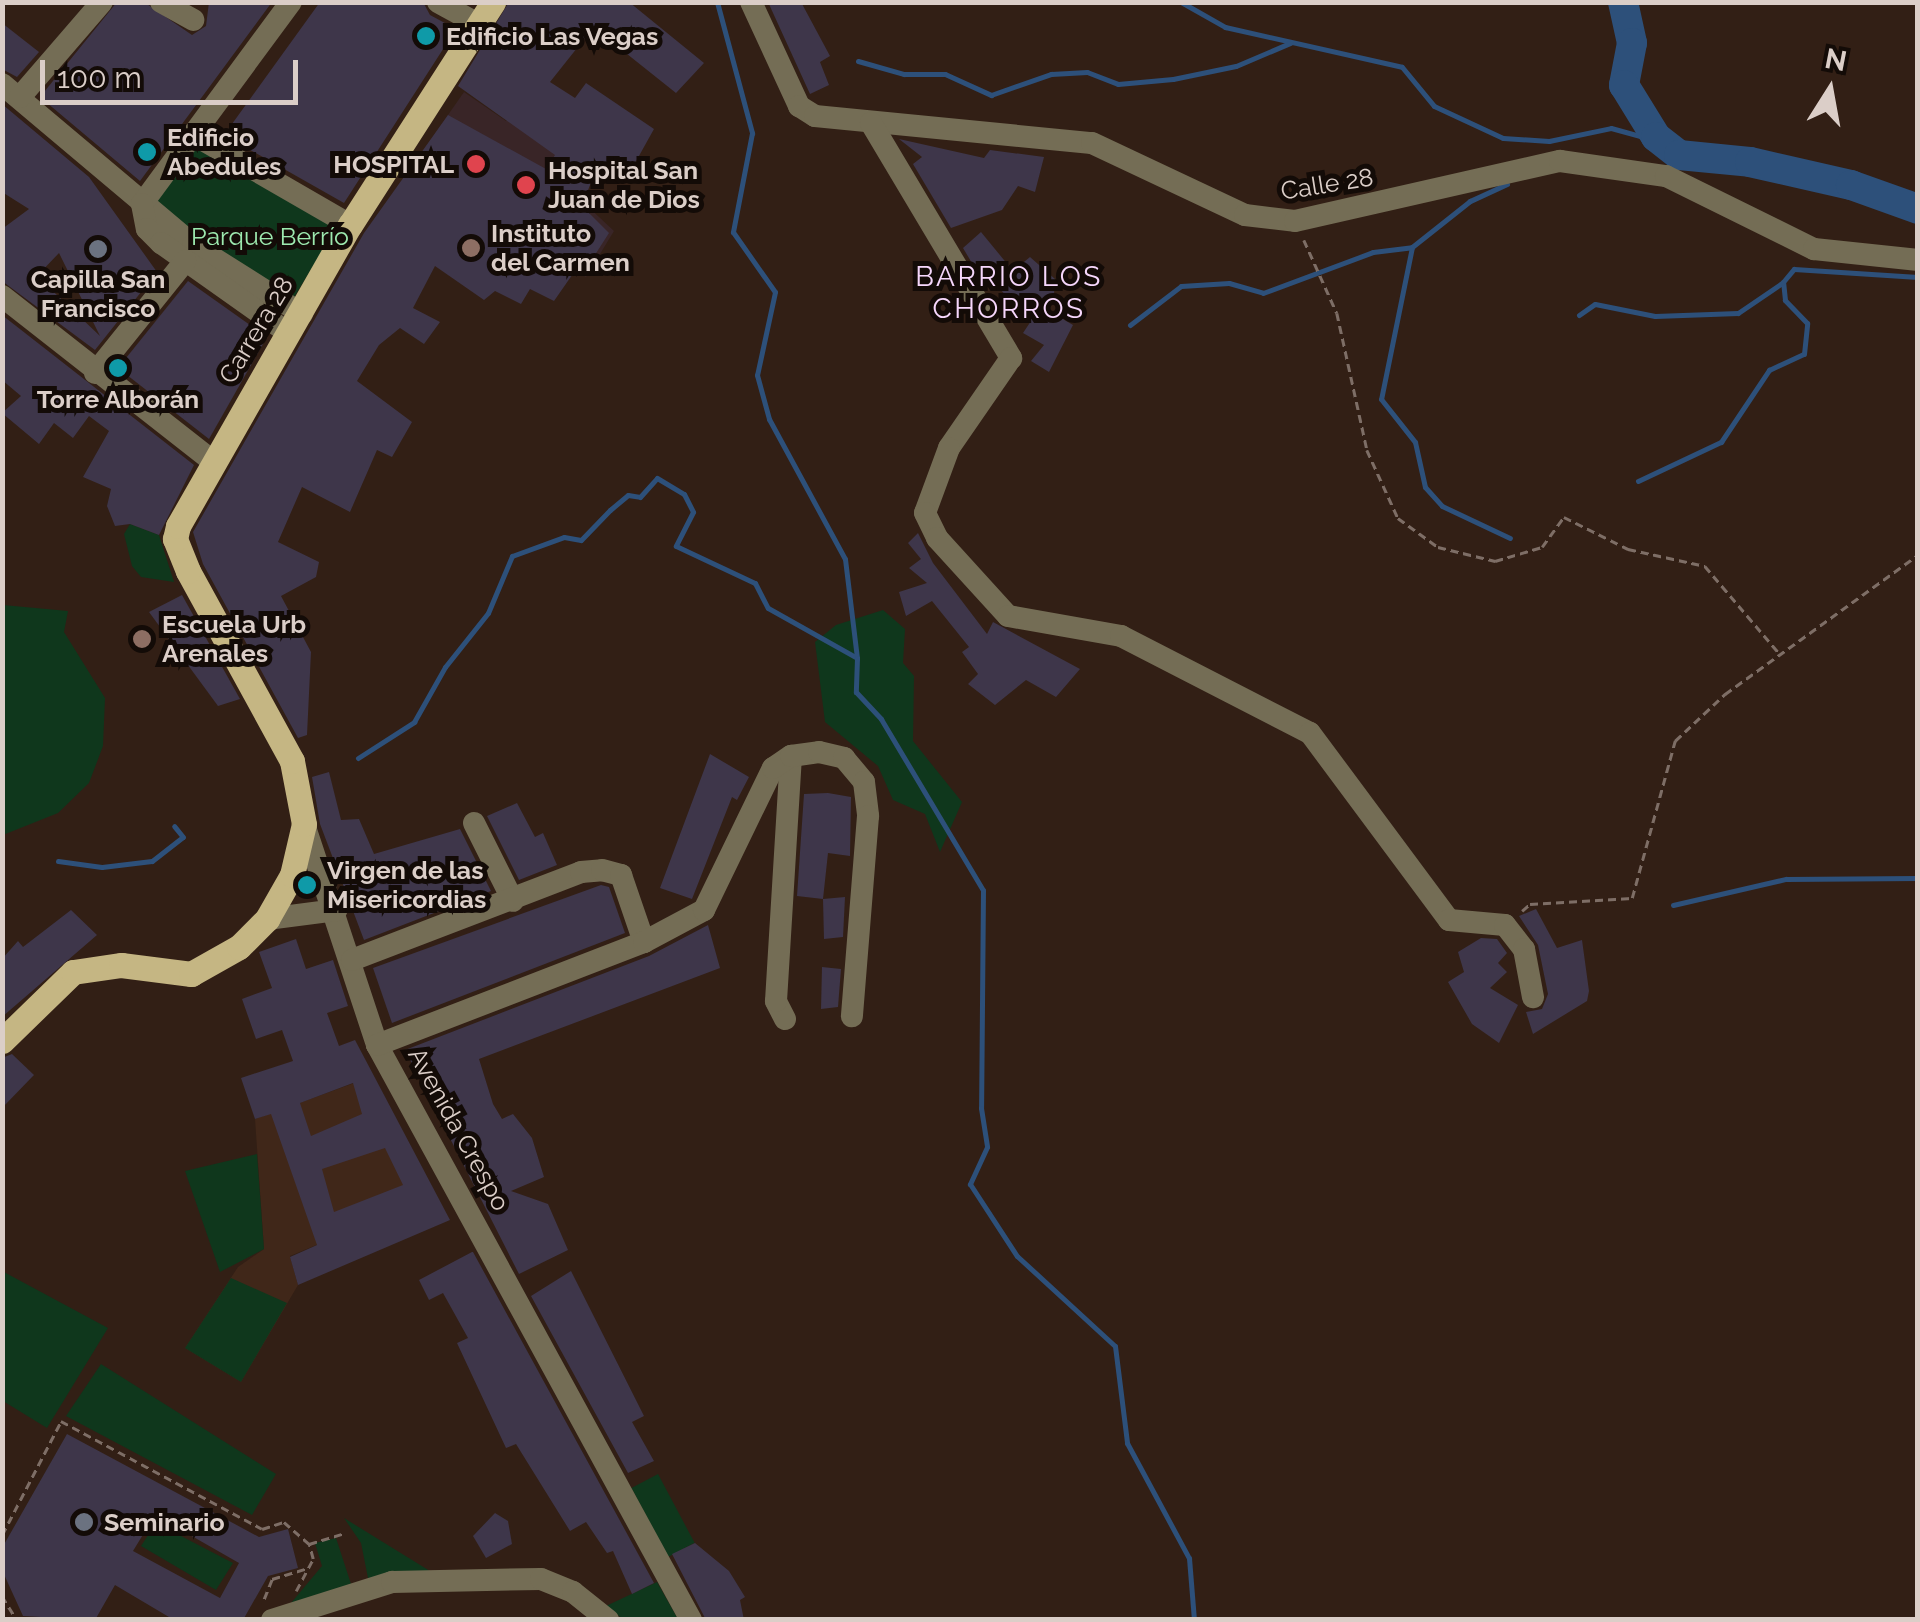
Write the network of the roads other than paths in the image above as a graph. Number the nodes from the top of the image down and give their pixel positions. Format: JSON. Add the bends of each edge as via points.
{"nodes":[{"id":1,"x":102,"y":2,"type":"edge"},
{"id":2,"x":162,"y":2,"type":"edge"},
{"id":3,"x":291,"y":2,"type":"edge"},
{"id":4,"x":438,"y":2,"type":"edge"},
{"id":5,"x":493,"y":2,"type":"edge"},
{"id":6,"x":751,"y":2,"type":"edge"},
{"id":7,"x":193,"y":20,"type":"dead end"},
{"id":8,"x":480,"y":26,"type":"junction"},
{"id":9,"x":11,"y":90,"type":"edge"},
{"id":10,"x":871,"y":123,"type":"junction"},
{"id":11,"x":196,"y":136,"type":"junction"},
{"id":12,"x":142,"y":204,"type":"junction"},
{"id":13,"x":350,"y":225,"type":"junction"},
{"id":14,"x":1918,"y":260,"type":"edge"},
{"id":15,"x":186,"y":261,"type":"junction"},
{"id":16,"x":2,"y":296,"type":"edge"},
{"id":17,"x":295,"y":324,"type":"junction"},
{"id":18,"x":95,"y":373,"type":"junction"},
{"id":19,"x":214,"y":462,"type":"junction"},
{"id":20,"x":175,"y":539,"type":"joint"},
{"id":21,"x":790,"y":756,"type":"junction"},
{"id":22,"x":474,"y":823,"type":"dead end"},
{"id":23,"x":304,"y":824,"type":"junction"},
{"id":24,"x":513,"y":901,"type":"junction"},
{"id":25,"x":336,"y":910,"type":"junction"},
{"id":26,"x":267,"y":918,"type":"junction"},
{"id":27,"x":644,"y":942,"type":"junction"},
{"id":28,"x":352,"y":960,"type":"junction"},
{"id":29,"x":1532,"y":998,"type":"dead end"},
{"id":30,"x":852,"y":1016,"type":"dead end"},
{"id":31,"x":785,"y":1019,"type":"dead end"},
{"id":32,"x":2,"y":1041,"type":"edge"},
{"id":33,"x":377,"y":1045,"type":"junction"},
{"id":34,"x":323,"y":1611,"type":"edge"},
{"id":35,"x":273,"y":1615,"type":"edge"},
{"id":36,"x":608,"y":1620,"type":"edge"},
{"id":37,"x":691,"y":1620,"type":"edge"}],
"edges":[{"from":1,"to":9,"type":"street"},
{"from":2,"to":7,"type":"street"},
{"from":3,"to":11,"type":"street"},
{"from":4,"to":8,"type":"street"},
{"from":5,"to":8,"type":"main road","name":"Carrera 28"},
{"from":6,"to":10,"type":"street","name":"Calle 28","via":[[799,106],[815,116]]},
{"from":8,"to":13,"type":"main road","name":"Carrera 28"},
{"from":9,"to":12,"type":"street"},
{"from":10,"to":14,"type":"street","name":"Calle 28","via":[[1092,144],[1244,216],[1296,221],[1560,161],[1666,176],[1814,248]]},
{"from":10,"to":29,"type":"street","via":[[1012,358],[949,448],[930,496],[925,513],[948,552],[1008,616],[1121,636],[1310,733],[1450,920],[1506,924],[1524,949]]},
{"from":11,"to":12,"type":"street"},
{"from":11,"to":13,"type":"street"},
{"from":12,"to":15,"type":"street","via":[[147,228]]},
{"from":12,"to":17,"type":"street"},
{"from":13,"to":17,"type":"main road","name":"Carrera 28"},
{"from":15,"to":17,"type":"street"},
{"from":15,"to":18,"type":"street"},
{"from":16,"to":18,"type":"street"},
{"from":17,"to":19,"type":"main road","name":"Carrera 28"},
{"from":18,"to":19,"type":"street"},
{"from":19,"to":20,"type":"main road","name":"Carrera 28"},
{"from":20,"to":23,"type":"main road","name":"Avenida Crespo","via":[[292,760]]},
{"from":21,"to":27,"type":"street","via":[[758,794],[704,910]]},
{"from":21,"to":30,"type":"street","via":[[819,752],[844,758],[864,782],[868,816]]},
{"from":21,"to":31,"type":"street","via":[[776,1001]]},
{"from":22,"to":24,"type":"street"},
{"from":23,"to":25,"type":"street","name":"Avenida Crespo"},
{"from":23,"to":26,"type":"main road","via":[[292,875]]},
{"from":24,"to":27,"type":"street","via":[[582,872],[621,876]]},
{"from":24,"to":28,"type":"street"},
{"from":25,"to":26,"type":"street"},
{"from":25,"to":28,"type":"street","name":"Avenida Crespo"},
{"from":26,"to":32,"type":"main road","via":[[239,947],[191,974],[121,965],[73,972]]},
{"from":27,"to":33,"type":"street"},
{"from":28,"to":33,"type":"street","name":"Avenida Crespo"},
{"from":33,"to":37,"type":"street","name":"Avenida Crespo"},
{"from":34,"to":35,"type":"street"},
{"from":34,"to":36,"type":"street","via":[[392,1582],[541,1579],[573,1592]]}]}
